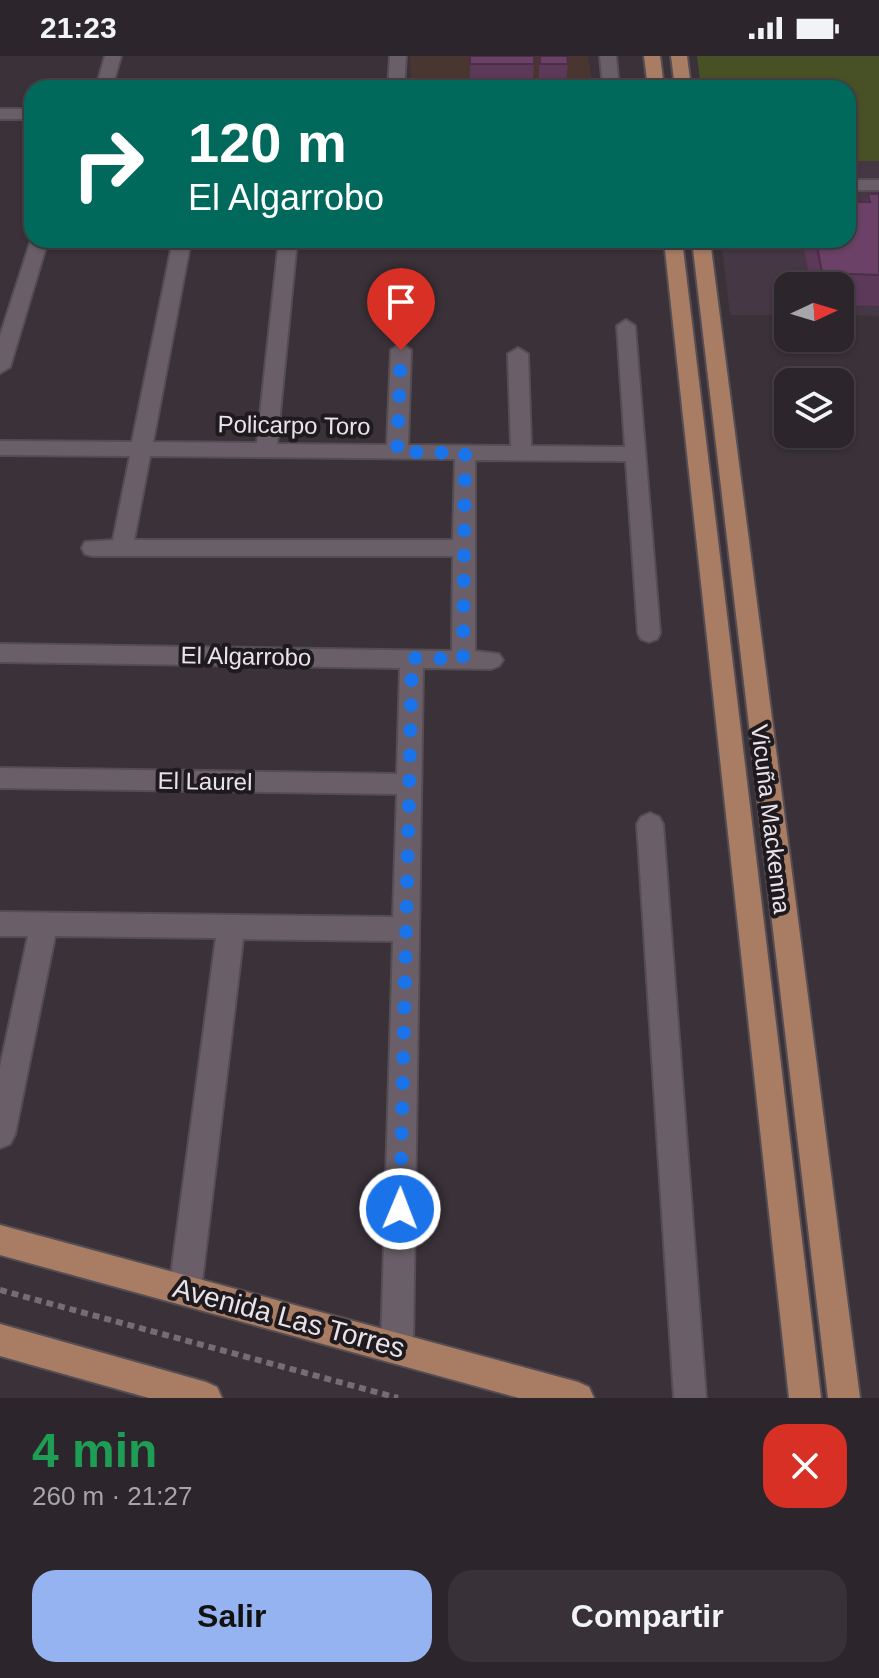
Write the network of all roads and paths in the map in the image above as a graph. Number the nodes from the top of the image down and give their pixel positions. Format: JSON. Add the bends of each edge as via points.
{"nodes":[{"id":1,"x":113,"y":56,"type":"edge"},
{"id":2,"x":398,"y":56,"type":"edge"},
{"id":3,"x":608,"y":56,"type":"edge"},
{"id":4,"x":652,"y":56,"type":"edge"},
{"id":5,"x":679,"y":56,"type":"edge"},
{"id":6,"x":106,"y":80,"type":"edge"},
{"id":7,"x":396,"y":80,"type":"edge"},
{"id":8,"x":610,"y":80,"type":"edge"},
{"id":9,"x":655,"y":80,"type":"edge"},
{"id":10,"x":682,"y":80,"type":"edge"},
{"id":11,"x":0,"y":114,"type":"edge"},
{"id":12,"x":24,"y":114,"type":"edge"},
{"id":13,"x":856,"y":185,"type":"edge"},
{"id":14,"x":879,"y":185,"type":"edge"},
{"id":15,"x":36,"y":248,"type":"edge"},
{"id":16,"x":180,"y":248,"type":"edge"},
{"id":17,"x":287,"y":248,"type":"edge"},
{"id":18,"x":674,"y":248,"type":"edge"},
{"id":19,"x":702,"y":248,"type":"edge"},
{"id":20,"x":626,"y":326,"type":"dead end"},
{"id":21,"x":6,"y":329,"type":"edge"},
{"id":22,"x":401,"y":350,"type":"dead end"},
{"id":23,"x":518,"y":354,"type":"dead end"},
{"id":24,"x":0,"y":367,"type":"edge"},
{"id":25,"x":0,"y":448,"type":"edge"},
{"id":26,"x":141,"y":449,"type":"junction"},
{"id":27,"x":266,"y":451,"type":"junction"},
{"id":28,"x":397,"y":452,"type":"junction"},
{"id":29,"x":465,"y":453,"type":"junction"},
{"id":30,"x":521,"y":453,"type":"junction"},
{"id":31,"x":635,"y":454,"type":"junction"},
{"id":32,"x":93,"y":548,"type":"dead end"},
{"id":33,"x":122,"y":548,"type":"junction"},
{"id":34,"x":464,"y":548,"type":"junction"},
{"id":35,"x":649,"y":633,"type":"dead end"},
{"id":36,"x":0,"y":653,"type":"edge"},
{"id":37,"x":412,"y":658,"type":"junction"},
{"id":38,"x":463,"y":659,"type":"junction"},
{"id":39,"x":491,"y":660,"type":"dead end"},
{"id":40,"x":0,"y":778,"type":"edge"},
{"id":41,"x":409,"y":784,"type":"junction"},
{"id":42,"x":650,"y":824,"type":"dead end"},
{"id":43,"x":0,"y":924,"type":"edge"},
{"id":44,"x":44,"y":924,"type":"junction"},
{"id":45,"x":231,"y":927,"type":"junction"},
{"id":46,"x":406,"y":929,"type":"junction"},
{"id":47,"x":0,"y":1134,"type":"edge"},
{"id":48,"x":0,"y":1240,"type":"edge"},
{"id":49,"x":0,"y":1290,"type":"edge"},
{"id":50,"x":185,"y":1290,"type":"junction"},
{"id":51,"x":0,"y":1340,"type":"edge"},
{"id":52,"x":397,"y":1347,"type":"junction"},
{"id":53,"x":159,"y":1391,"type":"edge"},
{"id":54,"x":206,"y":1398,"type":"edge"},
{"id":55,"x":398,"y":1398,"type":"edge"},
{"id":56,"x":578,"y":1398,"type":"edge"},
{"id":57,"x":690,"y":1398,"type":"edge"},
{"id":58,"x":805,"y":1398,"type":"edge"},
{"id":59,"x":844,"y":1398,"type":"edge"}],
"edges":[{"from":1,"to":6,"type":"street"},
{"from":2,"to":7,"type":"street"},
{"from":3,"to":8,"type":"street"},
{"from":4,"to":9,"type":"main road"},
{"from":5,"to":10,"type":"main road"},
{"from":11,"to":12,"type":"street"},
{"from":13,"to":14,"type":"street"},
{"from":15,"to":21,"type":"street"},
{"from":16,"to":26,"type":"street"},
{"from":17,"to":27,"type":"street"},
{"from":18,"to":58,"type":"main road","name":"Vicuña Mackenna"},
{"from":19,"to":59,"type":"main road","name":"Vicuña Mackenna"},
{"from":20,"to":31,"type":"street"},
{"from":21,"to":24,"type":"street"},
{"from":22,"to":28,"type":"street"},
{"from":23,"to":30,"type":"street"},
{"from":25,"to":26,"type":"street","name":"Policarpo Toro"},
{"from":26,"to":27,"type":"street","name":"Policarpo Toro"},
{"from":26,"to":33,"type":"street"},
{"from":27,"to":28,"type":"street","name":"Policarpo Toro"},
{"from":28,"to":29,"type":"street","name":"Policarpo Toro"},
{"from":29,"to":30,"type":"street","name":"Policarpo Toro"},
{"from":29,"to":34,"type":"street"},
{"from":30,"to":31,"type":"street","name":"Policarpo Toro"},
{"from":31,"to":35,"type":"street"},
{"from":32,"to":33,"type":"street"},
{"from":33,"to":34,"type":"street"},
{"from":34,"to":38,"type":"street"},
{"from":36,"to":37,"type":"street","name":"El Algarrobo"},
{"from":37,"to":38,"type":"street","name":"El Algarrobo"},
{"from":37,"to":41,"type":"street"},
{"from":38,"to":39,"type":"street","name":"El Algarrobo"},
{"from":40,"to":41,"type":"street","name":"El Laurel"},
{"from":41,"to":46,"type":"street"},
{"from":42,"to":57,"type":"street"},
{"from":43,"to":44,"type":"street"},
{"from":44,"to":45,"type":"street"},
{"from":44,"to":47,"type":"street"},
{"from":45,"to":46,"type":"street"},
{"from":45,"to":50,"type":"street"},
{"from":46,"to":52,"type":"street"},
{"from":48,"to":50,"type":"main road","name":"Avenida Las Torres"},
{"from":49,"to":55,"type":"path"},
{"from":50,"to":52,"type":"main road","name":"Avenida Las Torres"},
{"from":51,"to":53,"type":"main road"},
{"from":52,"to":56,"type":"main road","name":"Avenida Las Torres"},
{"from":53,"to":54,"type":"main road"}]}
